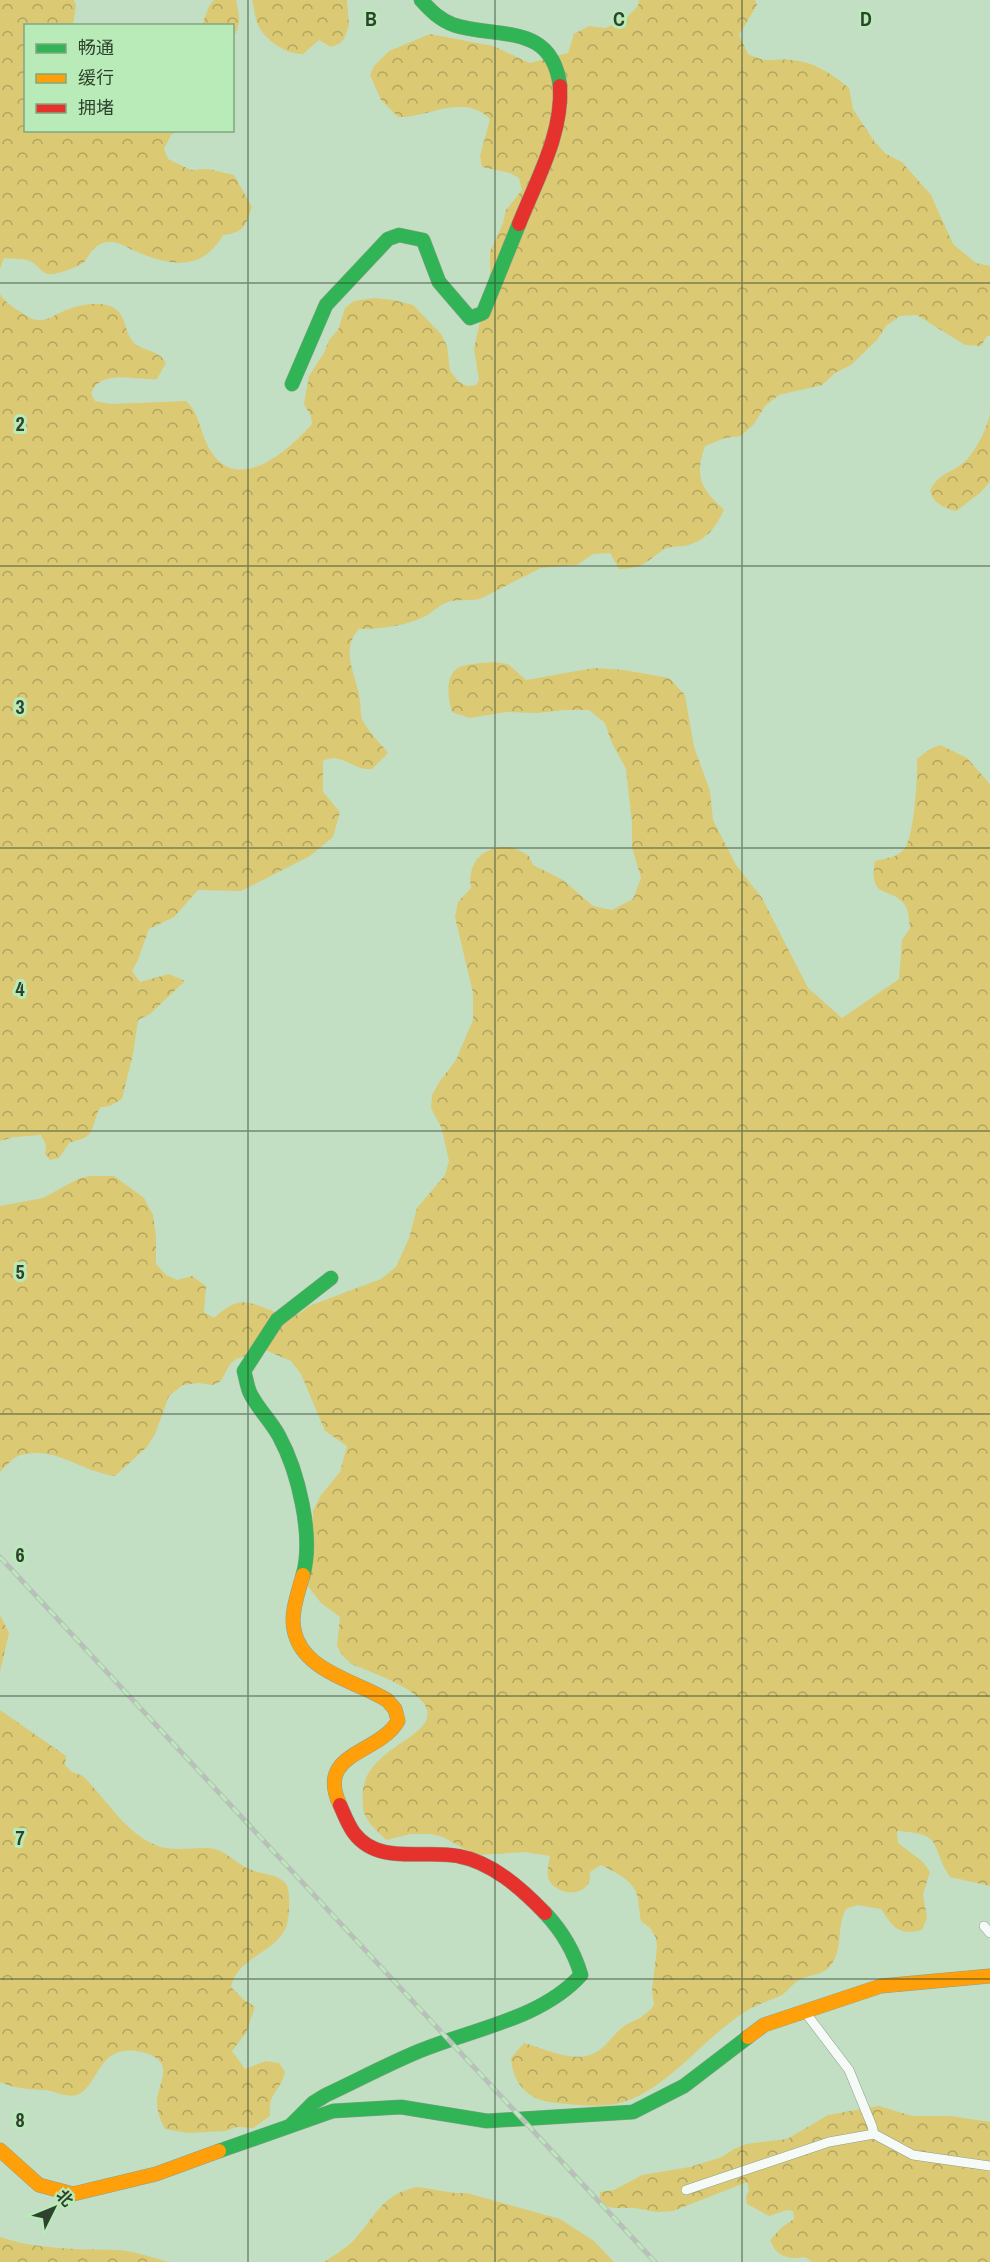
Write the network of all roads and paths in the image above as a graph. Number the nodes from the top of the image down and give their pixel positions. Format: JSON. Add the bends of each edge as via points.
{"nodes":[{"id":1,"x":421,"y":0,"type":"edge"},
{"id":2,"x":292,"y":384,"type":"dead end"},
{"id":3,"x":331,"y":1278,"type":"dead end"},
{"id":4,"x":990,"y":1976,"type":"edge"},
{"id":5,"x":805,"y":2012,"type":"junction"},
{"id":6,"x":291,"y":2125,"type":"junction"},
{"id":7,"x":874,"y":2134,"type":"junction"},
{"id":8,"x":0,"y":2150,"type":"edge"},
{"id":9,"x":990,"y":2166,"type":"edge"},
{"id":10,"x":686,"y":2190,"type":"dead end"}],
"edges":[{"from":1,"to":2,"type":"street","via":[[439,19],[455,26],[519,36],[552,57],[560,97],[550,151],[483,313],[470,318],[439,282],[423,240],[399,236],[388,239],[326,305]]},
{"from":3,"to":6,"type":"street","via":[[277,1320],[244,1371],[249,1392],[288,1455],[301,1503],[308,1547],[292,1615],[292,1629],[299,1646],[330,1672],[383,1698],[395,1708],[398,1720],[393,1732],[345,1759],[334,1772],[332,1788],[356,1836],[371,1849],[391,1854],[462,1856],[534,1899],[579,1962],[581,1975],[575,1985],[521,2014],[418,2052],[326,2095]]},
{"from":4,"to":5,"type":"street","via":[[881,1986]]},
{"from":5,"to":6,"type":"street","via":[[764,2025],[684,2086],[633,2112],[487,2121],[401,2107],[333,2111]]},
{"from":5,"to":7,"type":"street","via":[[849,2070]]},
{"from":6,"to":8,"type":"street","via":[[156,2174],[73,2194],[39,2184]]},
{"from":7,"to":9,"type":"street","via":[[913,2155]]},
{"from":7,"to":10,"type":"street","via":[[829,2142]]}]}
